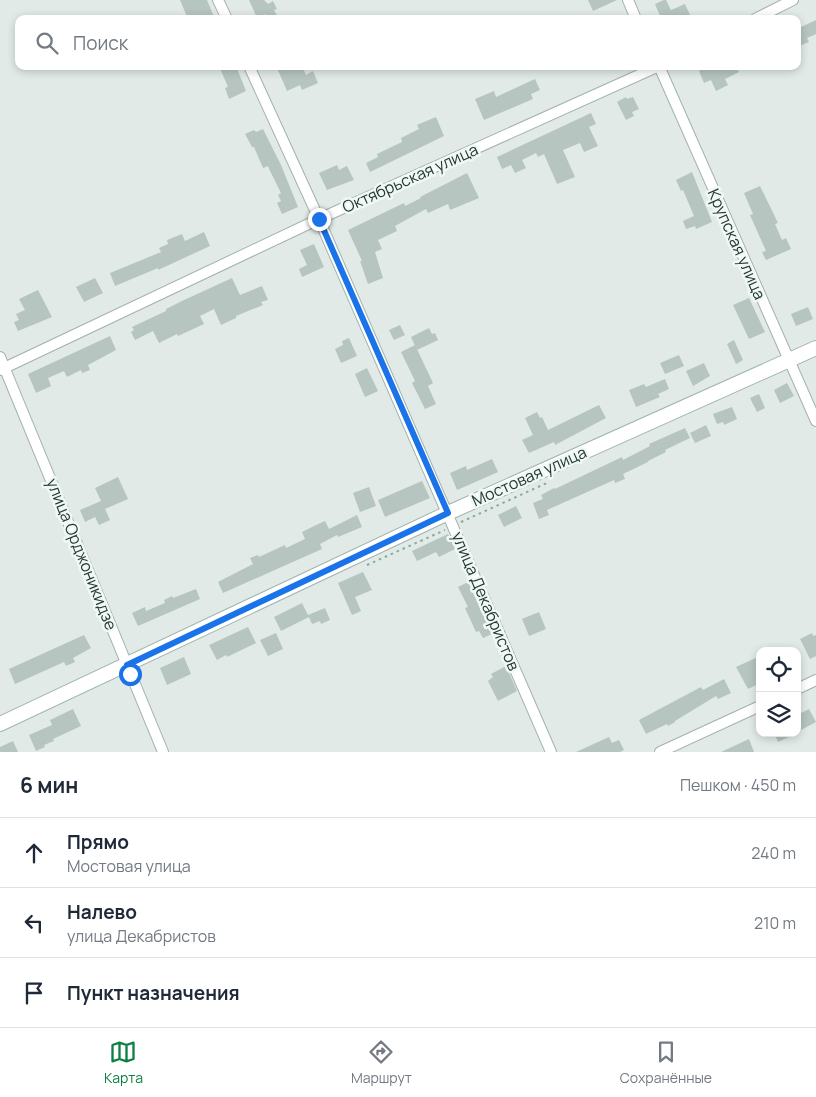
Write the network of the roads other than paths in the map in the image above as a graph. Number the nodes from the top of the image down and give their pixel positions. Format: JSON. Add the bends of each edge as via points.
{"nodes":[{"id":1,"x":218,"y":0,"type":"edge"},
{"id":2,"x":628,"y":0,"type":"edge"},
{"id":3,"x":793,"y":0,"type":"edge"},
{"id":4,"x":225,"y":15,"type":"edge"},
{"id":5,"x":634,"y":15,"type":"edge"},
{"id":6,"x":763,"y":15,"type":"edge"},
{"id":7,"x":251,"y":70,"type":"edge"},
{"id":8,"x":650,"y":70,"type":"edge"},
{"id":9,"x":661,"y":70,"type":"edge"},
{"id":10,"x":319,"y":219,"type":"junction"},
{"id":11,"x":816,"y":348,"type":"edge"},
{"id":12,"x":0,"y":357,"type":"edge"},
{"id":13,"x":788,"y":360,"type":"junction"},
{"id":14,"x":3,"y":369,"type":"edge"},
{"id":15,"x":816,"y":421,"type":"edge"},
{"id":16,"x":451,"y":519,"type":"junction"},
{"id":17,"x":127,"y":665,"type":"junction"},
{"id":18,"x":816,"y":680,"type":"edge"},
{"id":19,"x":801,"y":687,"type":"edge"},
{"id":20,"x":756,"y":708,"type":"edge"},
{"id":21,"x":0,"y":724,"type":"edge"},
{"id":22,"x":163,"y":752,"type":"edge"},
{"id":23,"x":551,"y":752,"type":"edge"},
{"id":24,"x":660,"y":752,"type":"edge"}],
"edges":[{"from":1,"to":4,"type":"street"},
{"from":2,"to":5,"type":"street"},
{"from":3,"to":6,"type":"street"},
{"from":7,"to":10,"type":"street","name":"улица Декабристов"},
{"from":8,"to":10,"type":"street","name":"Октябрьская улица"},
{"from":9,"to":13,"type":"street","name":"Крупская улица"},
{"from":10,"to":14,"type":"street","name":"Октябрьская улица"},
{"from":10,"to":16,"type":"street","name":"улица Декабристов"},
{"from":11,"to":13,"type":"street","name":"Мостовая улица"},
{"from":12,"to":14,"type":"street","name":"улица Орджоникидзе"},
{"from":13,"to":15,"type":"street","name":"Крупская улица"},
{"from":13,"to":16,"type":"street","name":"Мостовая улица"},
{"from":14,"to":17,"type":"street","name":"улица Орджоникидзе"},
{"from":16,"to":17,"type":"street","name":"Мостовая улица"},
{"from":16,"to":23,"type":"street","name":"улица Декабристов"},
{"from":17,"to":21,"type":"street","name":"Мостовая улица"},
{"from":17,"to":22,"type":"street","name":"улица Орджоникидзе"},
{"from":18,"to":19,"type":"street"},
{"from":20,"to":24,"type":"street"}]}
